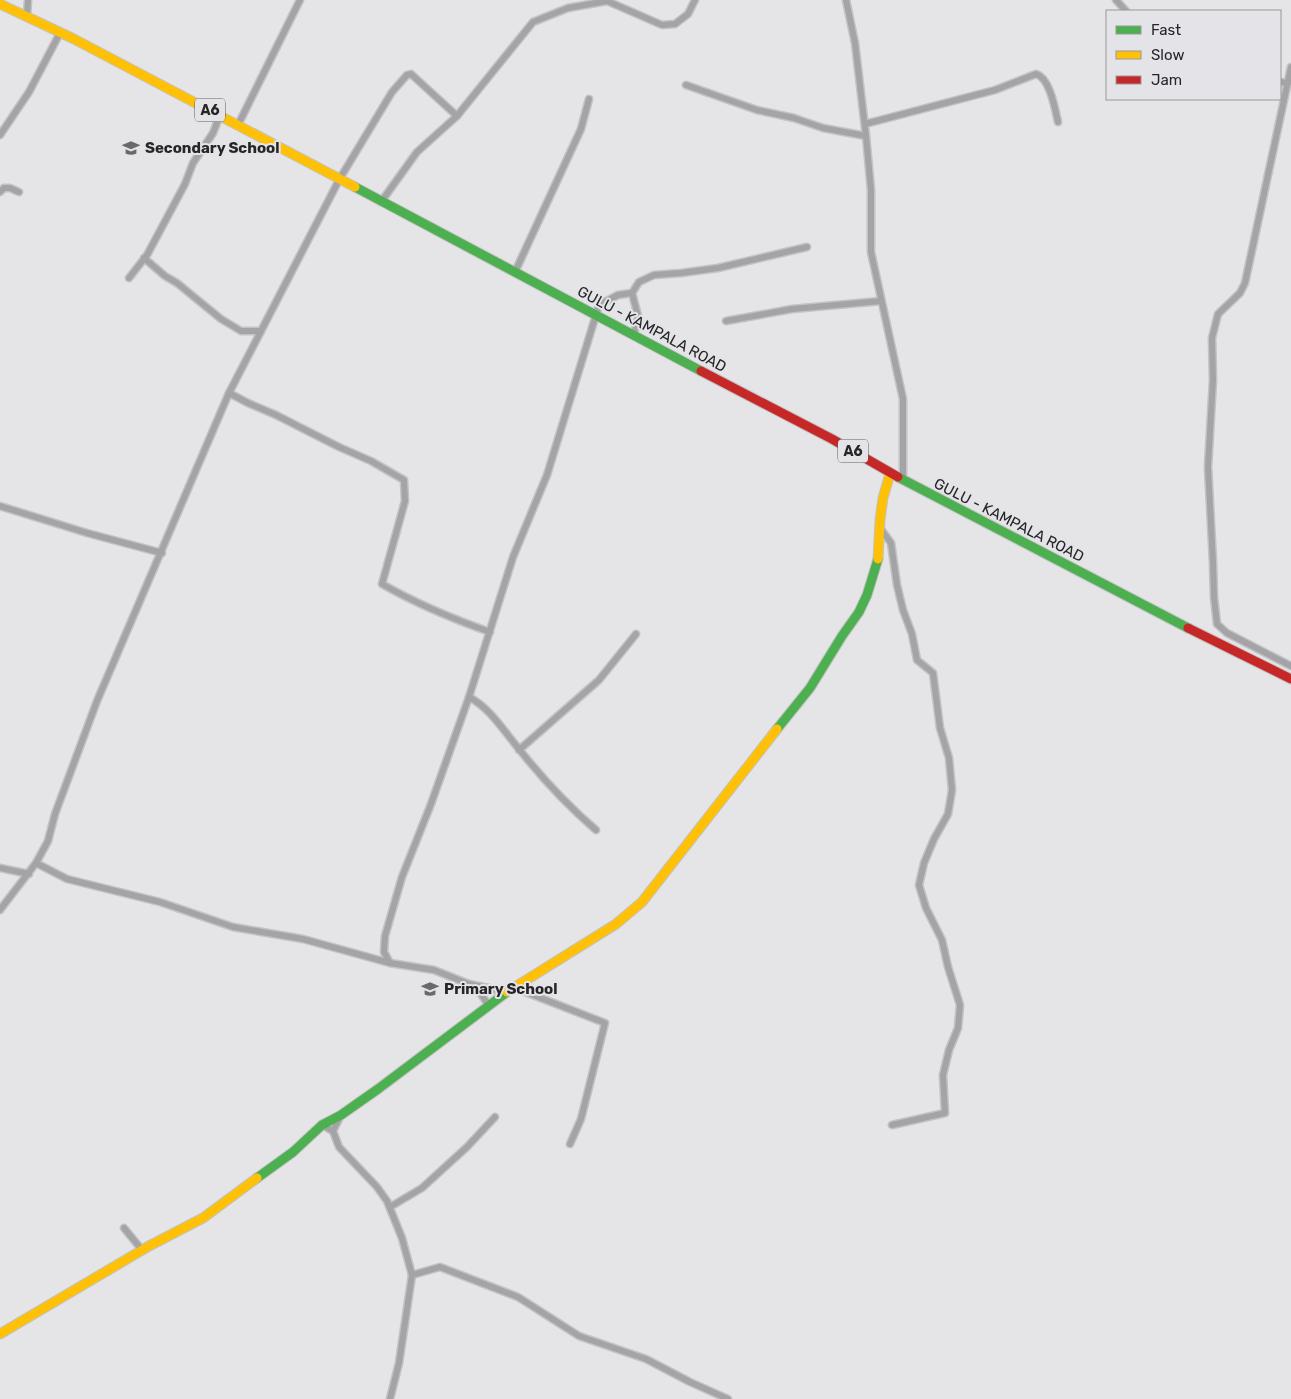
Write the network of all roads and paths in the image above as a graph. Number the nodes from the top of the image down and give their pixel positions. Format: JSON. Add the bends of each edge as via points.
{"nodes":[{"id":1,"x":28,"y":0,"type":"edge"},
{"id":2,"x":300,"y":0,"type":"edge"},
{"id":3,"x":607,"y":0,"type":"edge"},
{"id":4,"x":695,"y":0,"type":"edge"},
{"id":5,"x":846,"y":0,"type":"edge"},
{"id":6,"x":1116,"y":0,"type":"edge"},
{"id":7,"x":0,"y":4,"type":"edge"},
{"id":8,"x":1125,"y":10,"type":"edge"},
{"id":9,"x":27,"y":16,"type":"junction"},
{"id":10,"x":60,"y":32,"type":"junction"},
{"id":11,"x":1291,"y":67,"type":"edge"},
{"id":12,"x":1281,"y":82,"type":"edge"},
{"id":13,"x":1288,"y":83,"type":"junction"},
{"id":14,"x":686,"y":86,"type":"dead end"},
{"id":15,"x":589,"y":99,"type":"dead end"},
{"id":16,"x":220,"y":115,"type":"junction"},
{"id":17,"x":457,"y":116,"type":"junction"},
{"id":18,"x":1058,"y":122,"type":"dead end"},
{"id":19,"x":865,"y":124,"type":"junction"},
{"id":20,"x":238,"y":125,"type":"junction"},
{"id":21,"x":0,"y":135,"type":"edge"},
{"id":22,"x":866,"y":136,"type":"junction"},
{"id":23,"x":339,"y":180,"type":"junction"},
{"id":24,"x":0,"y":192,"type":"edge"},
{"id":25,"x":19,"y":192,"type":"dead end"},
{"id":26,"x":381,"y":202,"type":"junction"},
{"id":27,"x":806,"y":247,"type":"dead end"},
{"id":28,"x":144,"y":258,"type":"junction"},
{"id":29,"x":515,"y":272,"type":"junction"},
{"id":30,"x":129,"y":278,"type":"dead end"},
{"id":31,"x":632,"y":293,"type":"junction"},
{"id":32,"x":881,"y":302,"type":"junction"},
{"id":33,"x":596,"y":314,"type":"junction"},
{"id":34,"x":726,"y":321,"type":"dead end"},
{"id":35,"x":261,"y":331,"type":"junction"},
{"id":36,"x":634,"y":335,"type":"junction"},
{"id":37,"x":229,"y":393,"type":"junction"},
{"id":38,"x":890,"y":474,"type":"junction"},
{"id":39,"x":902,"y":480,"type":"junction"},
{"id":40,"x":0,"y":506,"type":"edge"},
{"id":41,"x":880,"y":528,"type":"junction"},
{"id":42,"x":162,"y":553,"type":"junction"},
{"id":43,"x":490,"y":632,"type":"junction"},
{"id":44,"x":636,"y":634,"type":"dead end"},
{"id":45,"x":1291,"y":666,"type":"edge"},
{"id":46,"x":1291,"y":679,"type":"edge"},
{"id":47,"x":469,"y":697,"type":"junction"},
{"id":48,"x":519,"y":750,"type":"junction"},
{"id":49,"x":596,"y":830,"type":"dead end"},
{"id":50,"x":36,"y":863,"type":"junction"},
{"id":51,"x":0,"y":868,"type":"edge"},
{"id":52,"x":29,"y":874,"type":"junction"},
{"id":53,"x":0,"y":910,"type":"edge"},
{"id":54,"x":390,"y":963,"type":"junction"},
{"id":55,"x":469,"y":984,"type":"junction"},
{"id":56,"x":511,"y":990,"type":"junction"},
{"id":57,"x":489,"y":1006,"type":"junction"},
{"id":58,"x":341,"y":1115,"type":"junction"},
{"id":59,"x":495,"y":1117,"type":"dead end"},
{"id":60,"x":322,"y":1125,"type":"junction"},
{"id":61,"x":892,"y":1125,"type":"dead end"},
{"id":62,"x":333,"y":1131,"type":"junction"},
{"id":63,"x":570,"y":1144,"type":"dead end"},
{"id":64,"x":390,"y":1208,"type":"junction"},
{"id":65,"x":124,"y":1228,"type":"dead end"},
{"id":66,"x":142,"y":1250,"type":"junction"},
{"id":67,"x":412,"y":1274,"type":"junction"},
{"id":68,"x":0,"y":1334,"type":"edge"},
{"id":69,"x":390,"y":1399,"type":"edge"},
{"id":70,"x":728,"y":1399,"type":"edge"}],
"edges":[{"from":1,"to":9,"type":"street"},
{"from":2,"to":20,"type":"street"},
{"from":3,"to":4,"type":"street","via":[[662,25],[676,24],[688,14]]},
{"from":3,"to":17,"type":"street","via":[[568,8],[533,22]]},
{"from":5,"to":19,"type":"street","via":[[855,42]]},
{"from":6,"to":8,"type":"street"},
{"from":7,"to":9,"type":"main road","name":"GULU - KAMPALA ROAD","number":"A6"},
{"from":9,"to":10,"type":"main road","name":"GULU - KAMPALA ROAD","number":"A6"},
{"from":10,"to":16,"type":"main road","name":"GULU - KAMPALA ROAD","number":"A6"},
{"from":10,"to":21,"type":"street","via":[[29,92]]},
{"from":11,"to":13,"type":"street"},
{"from":12,"to":13,"type":"street"},
{"from":13,"to":45,"type":"street","via":[[1245,283],[1240,293],[1218,314],[1212,338],[1208,468],[1217,624],[1227,633]]},
{"from":14,"to":22,"type":"street","via":[[757,110]]},
{"from":15,"to":29,"type":"street","via":[[581,128]]},
{"from":16,"to":20,"type":"main road","name":"GULU - KAMPALA ROAD","number":"A6"},
{"from":16,"to":28,"type":"street"},
{"from":17,"to":23,"type":"street","via":[[411,74],[407,75],[392,92]]},
{"from":17,"to":26,"type":"street","via":[[417,152]]},
{"from":18,"to":19,"type":"street","via":[[1044,78],[1036,74],[995,90]]},
{"from":19,"to":22,"type":"street"},
{"from":20,"to":23,"type":"main road","name":"GULU - KAMPALA ROAD","number":"A6"},
{"from":22,"to":32,"type":"street","via":[[871,190],[871,252]]},
{"from":23,"to":26,"type":"main road","name":"GULU - KAMPALA ROAD","number":"A6"},
{"from":23,"to":35,"type":"street"},
{"from":24,"to":25,"type":"street","via":[[4,188]]},
{"from":26,"to":29,"type":"main road","name":"GULU - KAMPALA ROAD","number":"A6"},
{"from":27,"to":31,"type":"street","via":[[718,268],[654,275],[639,282]]},
{"from":28,"to":30,"type":"street"},
{"from":28,"to":35,"type":"street","via":[[221,319],[241,331]]},
{"from":29,"to":33,"type":"main road","name":"GULU - KAMPALA ROAD","number":"A6"},
{"from":31,"to":33,"type":"street","via":[[618,295],[599,305]]},
{"from":31,"to":36,"type":"street","via":[[638,316]]},
{"from":32,"to":34,"type":"street","via":[[792,309]]},
{"from":32,"to":39,"type":"street","via":[[903,399]]},
{"from":33,"to":36,"type":"main road","name":"GULU - KAMPALA ROAD","number":"A6"},
{"from":33,"to":43,"type":"street","via":[[546,474],[513,557]]},
{"from":35,"to":37,"type":"street"},
{"from":36,"to":38,"type":"main road","name":"GULU - KAMPALA ROAD","number":"A6","via":[[832,439]]},
{"from":37,"to":42,"type":"street"},
{"from":37,"to":43,"type":"street","via":[[404,480],[405,501],[382,584],[415,602]]},
{"from":38,"to":39,"type":"main road","name":"GULU - KAMPALA ROAD","number":"A6"},
{"from":38,"to":41,"type":"main road","via":[[883,498]]},
{"from":39,"to":46,"type":"main road","name":"GULU - KAMPALA ROAD","number":"A6"},
{"from":40,"to":42,"type":"street"},
{"from":41,"to":56,"type":"main road","via":[[879,557],[859,612],[810,688],[672,865],[642,902],[616,924]]},
{"from":41,"to":61,"type":"street","via":[[891,543],[897,585],[917,660],[933,673],[940,728],[949,758],[952,790],[948,814],[924,862],[919,885],[942,940],[960,1005],[958,1028],[943,1075],[945,1113]]},
{"from":42,"to":50,"type":"street","via":[[97,701],[48,841]]},
{"from":43,"to":47,"type":"street"},
{"from":44,"to":48,"type":"street","via":[[599,680]]},
{"from":47,"to":48,"type":"street","via":[[498,722]]},
{"from":47,"to":54,"type":"street","via":[[402,877],[384,936],[384,952]]},
{"from":48,"to":49,"type":"street","via":[[570,808]]},
{"from":50,"to":52,"type":"street"},
{"from":50,"to":54,"type":"street","via":[[67,879],[160,902],[233,926],[303,939]]},
{"from":51,"to":52,"type":"street"},
{"from":52,"to":53,"type":"street"},
{"from":54,"to":55,"type":"street","via":[[434,970]]},
{"from":55,"to":56,"type":"street"},
{"from":55,"to":57,"type":"street"},
{"from":56,"to":57,"type":"main road"},
{"from":56,"to":63,"type":"street","via":[[605,1023],[581,1119]]},
{"from":57,"to":58,"type":"main road"},
{"from":58,"to":60,"type":"main road"},
{"from":58,"to":62,"type":"street"},
{"from":59,"to":64,"type":"street","via":[[422,1188]]},
{"from":60,"to":62,"type":"street"},
{"from":60,"to":66,"type":"main road","via":[[293,1152],[203,1218]]},
{"from":62,"to":64,"type":"street","via":[[339,1147],[377,1187]]},
{"from":64,"to":67,"type":"street"},
{"from":65,"to":66,"type":"street"},
{"from":66,"to":68,"type":"main road"},
{"from":67,"to":69,"type":"street","via":[[399,1363]]},
{"from":67,"to":70,"type":"street","via":[[440,1267],[518,1297],[579,1336],[646,1359]]}]}
